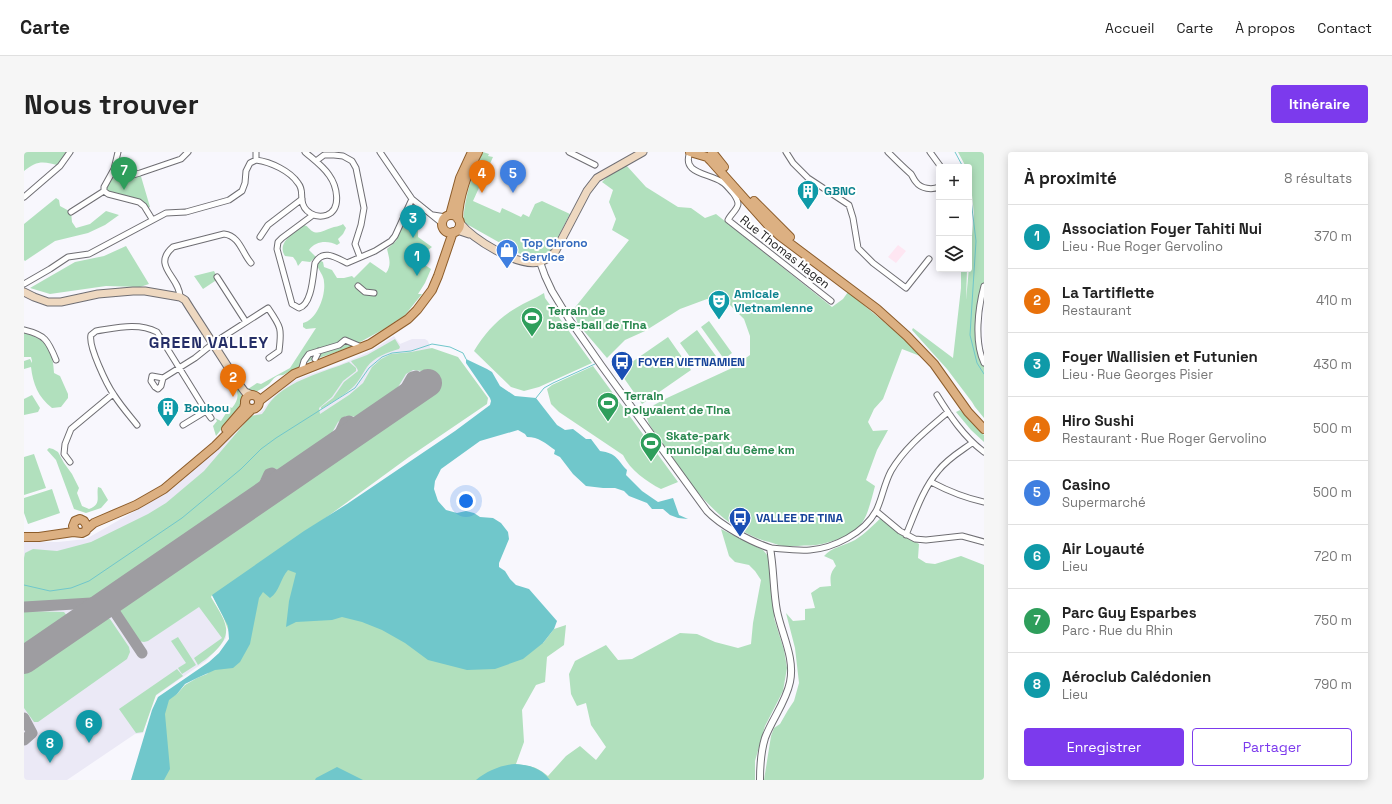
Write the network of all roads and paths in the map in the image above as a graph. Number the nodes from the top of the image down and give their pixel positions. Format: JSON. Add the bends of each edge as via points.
{"nodes":[{"id":1,"x":70,"y":152,"type":"edge"},
{"id":2,"x":118,"y":152,"type":"edge"},
{"id":3,"x":188,"y":152,"type":"edge"},
{"id":4,"x":256,"y":152,"type":"edge"},
{"id":5,"x":305,"y":152,"type":"edge"},
{"id":6,"x":381,"y":152,"type":"edge"},
{"id":7,"x":472,"y":152,"type":"edge"},
{"id":8,"x":478,"y":152,"type":"edge"},
{"id":9,"x":569,"y":152,"type":"edge"},
{"id":10,"x":643,"y":152,"type":"edge"},
{"id":11,"x":695,"y":152,"type":"edge"},
{"id":12,"x":712,"y":152,"type":"edge"},
{"id":13,"x":786,"y":152,"type":"edge"},
{"id":14,"x":888,"y":152,"type":"edge"},
{"id":15,"x":930,"y":152,"type":"edge"},
{"id":16,"x":256,"y":160,"type":"junction"},
{"id":17,"x":316,"y":161,"type":"junction"},
{"id":18,"x":940,"y":164,"type":"edge"},
{"id":19,"x":595,"y":165,"type":"dead end"},
{"id":20,"x":114,"y":169,"type":"junction"},
{"id":21,"x":936,"y":188,"type":"edge"},
{"id":22,"x":104,"y":191,"type":"junction"},
{"id":23,"x":24,"y":197,"type":"edge"},
{"id":24,"x":302,"y":199,"type":"junction"},
{"id":25,"x":412,"y":199,"type":"junction"},
{"id":26,"x":71,"y":212,"type":"dead end"},
{"id":27,"x":313,"y":215,"type":"junction"},
{"id":28,"x":152,"y":219,"type":"junction"},
{"id":29,"x":451,"y":224,"type":"junction"},
{"id":30,"x":260,"y":237,"type":"dead end"},
{"id":31,"x":360,"y":257,"type":"junction"},
{"id":32,"x":929,"y":259,"type":"dead end"},
{"id":33,"x":540,"y":262,"type":"junction"},
{"id":34,"x":251,"y":264,"type":"dead end"},
{"id":35,"x":827,"y":271,"type":"junction"},
{"id":36,"x":217,"y":277,"type":"dead end"},
{"id":37,"x":24,"y":284,"type":"edge"},
{"id":38,"x":358,"y":286,"type":"dead end"},
{"id":39,"x":984,"y":286,"type":"edge"},
{"id":40,"x":24,"y":292,"type":"edge"},
{"id":41,"x":374,"y":293,"type":"dead end"},
{"id":42,"x":180,"y":297,"type":"junction"},
{"id":43,"x":831,"y":302,"type":"dead end"},
{"id":44,"x":981,"y":318,"type":"edge"},
{"id":45,"x":246,"y":322,"type":"junction"},
{"id":46,"x":24,"y":330,"type":"edge"},
{"id":47,"x":214,"y":343,"type":"junction"},
{"id":48,"x":359,"y":346,"type":"junction"},
{"id":49,"x":319,"y":351,"type":"junction"},
{"id":50,"x":269,"y":358,"type":"dead end"},
{"id":51,"x":315,"y":359,"type":"dead end"},
{"id":52,"x":56,"y":360,"type":"dead end"},
{"id":53,"x":984,"y":363,"type":"edge"},
{"id":54,"x":179,"y":368,"type":"junction"},
{"id":55,"x":302,"y":368,"type":"junction"},
{"id":56,"x":163,"y":378,"type":"dead end"},
{"id":57,"x":239,"y":384,"type":"junction"},
{"id":58,"x":113,"y":394,"type":"junction"},
{"id":59,"x":937,"y":395,"type":"dead end"},
{"id":60,"x":255,"y":397,"type":"junction"},
{"id":61,"x":246,"y":405,"type":"junction"},
{"id":62,"x":206,"y":411,"type":"junction"},
{"id":63,"x":948,"y":412,"type":"junction"},
{"id":64,"x":211,"y":418,"type":"dead end"},
{"id":65,"x":137,"y":425,"type":"dead end"},
{"id":66,"x":184,"y":425,"type":"dead end"},
{"id":67,"x":984,"y":429,"type":"edge"},
{"id":68,"x":972,"y":443,"type":"junction"},
{"id":69,"x":984,"y":452,"type":"edge"},
{"id":70,"x":70,"y":462,"type":"dead end"},
{"id":71,"x":931,"y":482,"type":"junction"},
{"id":72,"x":984,"y":502,"type":"edge"},
{"id":73,"x":876,"y":511,"type":"junction"},
{"id":74,"x":74,"y":523,"type":"junction"},
{"id":75,"x":85,"y":525,"type":"junction"},
{"id":76,"x":76,"y":532,"type":"junction"},
{"id":77,"x":24,"y":534,"type":"edge"},
{"id":78,"x":906,"y":535,"type":"junction"},
{"id":79,"x":24,"y":537,"type":"edge"},
{"id":80,"x":984,"y":542,"type":"edge"},
{"id":81,"x":770,"y":548,"type":"junction"},
{"id":82,"x":760,"y":780,"type":"edge"}],
"edges":[{"from":1,"to":23,"type":"street","via":[[60,166]]},
{"from":2,"to":20,"type":"street"},
{"from":3,"to":20,"type":"street","via":[[181,159],[140,174],[126,174]]},
{"from":4,"to":16,"type":"street"},
{"from":5,"to":17,"type":"street"},
{"from":6,"to":25,"type":"street"},
{"from":7,"to":29,"type":"main road","via":[[460,178]]},
{"from":8,"to":29,"type":"main road"},
{"from":9,"to":19,"type":"street"},
{"from":10,"to":33,"type":"main road","via":[[597,178],[587,191],[555,252]]},
{"from":11,"to":35,"type":"main road","via":[[707,157],[780,236]]},
{"from":11,"to":43,"type":"street","name":"Rue Thomas Hagen","via":[[689,155],[693,170],[723,182],[737,198],[738,206],[728,220]]},
{"from":12,"to":35,"type":"main road","via":[[785,233]]},
{"from":13,"to":32,"type":"street","via":[[808,178],[849,205],[854,218],[858,248],[887,274],[906,288]]},
{"from":14,"to":21,"type":"street","via":[[912,175],[918,185]]},
{"from":15,"to":18,"type":"street"},
{"from":16,"to":24,"type":"street","via":[[264,161],[291,174],[302,188]]},
{"from":16,"to":28,"type":"street","via":[[248,167],[242,191],[229,200],[186,212],[166,212]]},
{"from":17,"to":27,"type":"street","via":[[334,184],[337,205],[335,210],[326,215]]},
{"from":17,"to":31,"type":"street","via":[[324,155],[343,156],[352,161],[356,168],[364,208],[362,225],[355,244]]},
{"from":20,"to":22,"type":"street"},
{"from":22,"to":26,"type":"street"},
{"from":22,"to":28,"type":"street","via":[[139,202]]},
{"from":24,"to":27,"type":"street","via":[[303,206]]},
{"from":24,"to":30,"type":"street","via":[[268,224]]},
{"from":25,"to":29,"type":"street","via":[[432,215]]},
{"from":25,"to":31,"type":"street","via":[[391,241]]},
{"from":27,"to":31,"type":"street","via":[[278,242],[277,249],[295,307],[303,307],[309,298],[315,263],[320,256],[330,255],[347,263]]},
{"from":28,"to":37,"type":"street","via":[[90,254],[68,257]]},
{"from":29,"to":33,"type":"main road","via":[[507,255],[523,261]]},
{"from":29,"to":48,"type":"main road","via":[[438,271],[424,296],[408,315]]},
{"from":29,"to":60,"type":"main road","via":[[432,290],[408,319],[363,348],[294,374]]},
{"from":33,"to":81,"type":"street","via":[[544,276],[569,319],[707,511],[714,519],[746,538]]},
{"from":34,"to":42,"type":"street","via":[[240,245],[229,235],[173,246],[165,258],[165,267],[177,286]]},
{"from":35,"to":67,"type":"main road","via":[[907,336],[934,364],[956,397]]},
{"from":36,"to":45,"type":"street"},
{"from":38,"to":41,"type":"street","via":[[365,292]]},
{"from":39,"to":44,"type":"street"},
{"from":40,"to":42,"type":"main road","via":[[48,302],[133,291]]},
{"from":42,"to":47,"type":"main road","via":[[185,300]]},
{"from":44,"to":53,"type":"street","via":[[980,353]]},
{"from":45,"to":47,"type":"street"},
{"from":45,"to":50,"type":"street","via":[[268,308],[281,328],[279,351]]},
{"from":46,"to":52,"type":"street","via":[[43,337],[52,348]]},
{"from":47,"to":54,"type":"street"},
{"from":47,"to":57,"type":"main road"},
{"from":48,"to":49,"type":"street","via":[[345,340]]},
{"from":48,"to":55,"type":"main road"},
{"from":49,"to":51,"type":"street"},
{"from":49,"to":55,"type":"street","via":[[309,354]]},
{"from":54,"to":56,"type":"street"},
{"from":54,"to":58,"type":"street","via":[[156,332],[150,328],[138,326],[96,331],[90,340]]},
{"from":54,"to":62,"type":"street"},
{"from":55,"to":60,"type":"main road"},
{"from":57,"to":60,"type":"main road","via":[[245,392]]},
{"from":57,"to":61,"type":"main road"},
{"from":58,"to":65,"type":"street"},
{"from":58,"to":70,"type":"street","via":[[71,429],[64,454]]},
{"from":59,"to":63,"type":"street"},
{"from":60,"to":61,"type":"main road","via":[[246,398]]},
{"from":60,"to":61,"type":"main road","via":[[257,407]]},
{"from":61,"to":75,"type":"main road","via":[[220,436],[168,482]]},
{"from":62,"to":64,"type":"street"},
{"from":62,"to":66,"type":"street"},
{"from":63,"to":68,"type":"street"},
{"from":63,"to":73,"type":"street","via":[[917,437],[891,471]]},
{"from":68,"to":69,"type":"street"},
{"from":68,"to":71,"type":"street","via":[[948,460]]},
{"from":71,"to":72,"type":"street","via":[[949,492]]},
{"from":71,"to":78,"type":"street"},
{"from":73,"to":78,"type":"street"},
{"from":73,"to":81,"type":"street","via":[[866,525],[854,535],[831,545],[801,551]]},
{"from":74,"to":75,"type":"main road","via":[[80,519]]},
{"from":74,"to":76,"type":"main road","via":[[73,528]]},
{"from":74,"to":77,"type":"main road","via":[[59,530]]},
{"from":75,"to":76,"type":"main road","via":[[82,533]]},
{"from":76,"to":79,"type":"main road"},
{"from":78,"to":80,"type":"street","via":[[919,540],[962,536]]},
{"from":81,"to":82,"type":"street","via":[[778,613],[791,672],[788,689],[766,737],[760,764]]}]}
